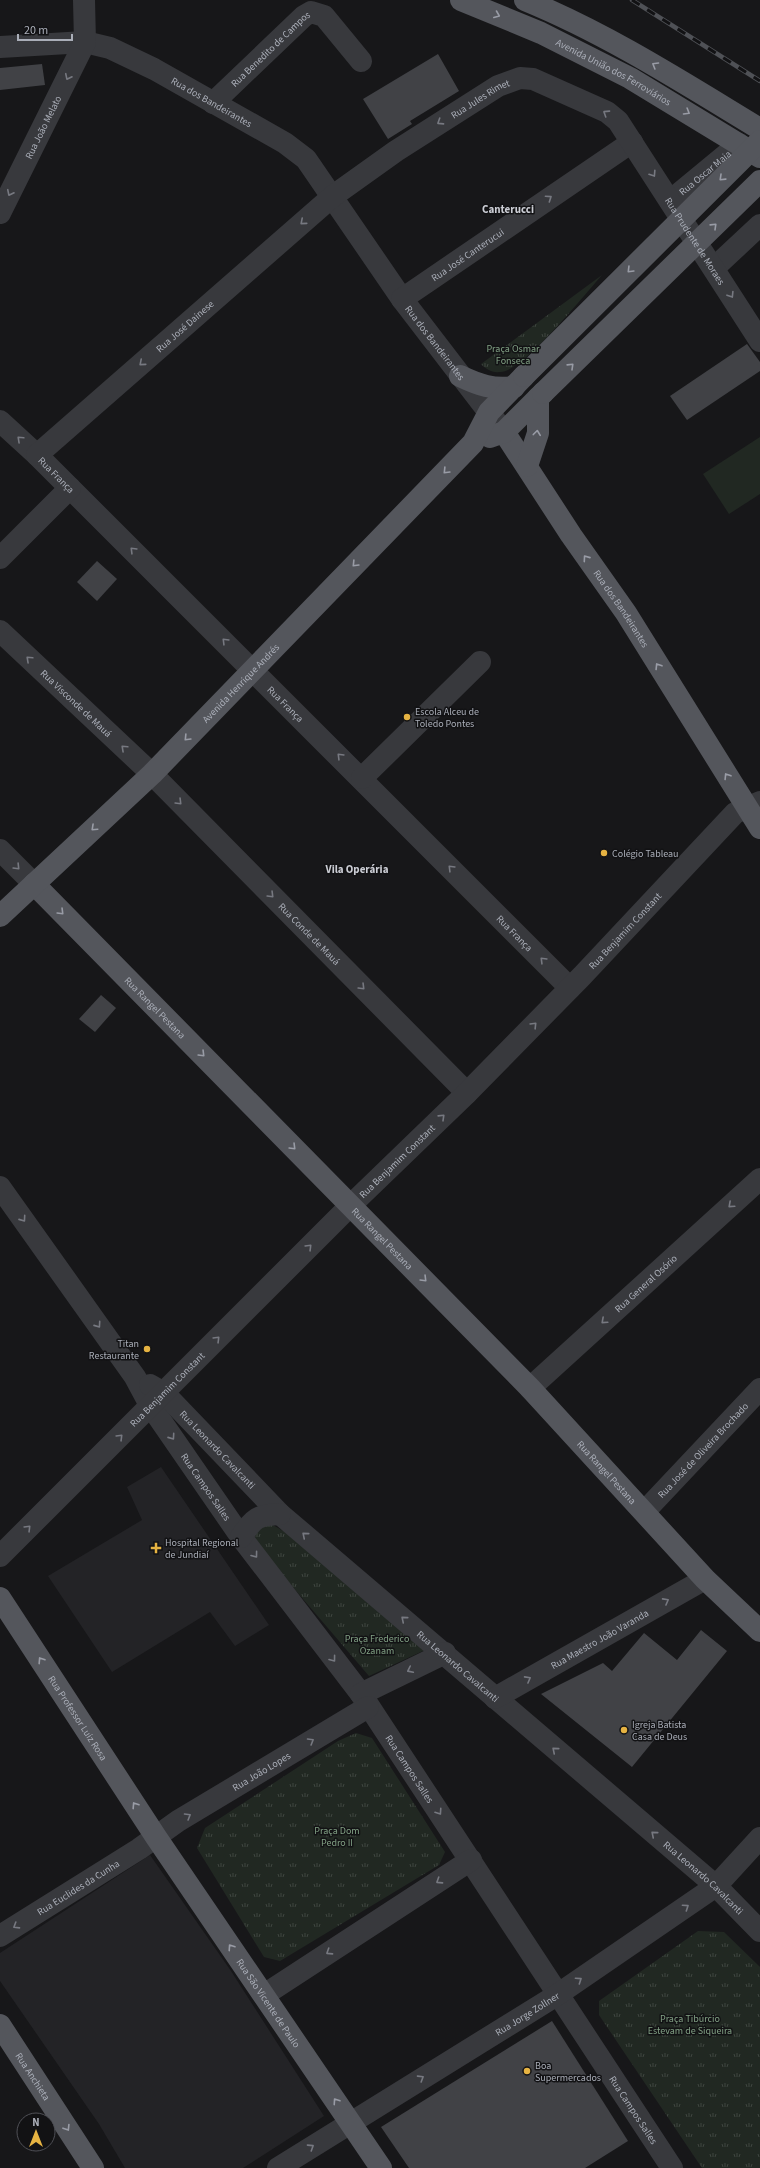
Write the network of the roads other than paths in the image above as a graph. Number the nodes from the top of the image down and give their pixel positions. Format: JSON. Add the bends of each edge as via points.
{"nodes":[{"id":1,"x":84,"y":0,"type":"edge"},
{"id":2,"x":461,"y":0,"type":"edge"},
{"id":3,"x":525,"y":0,"type":"edge"},
{"id":4,"x":85,"y":42,"type":"junction"},
{"id":5,"x":0,"y":47,"type":"edge"},
{"id":6,"x":361,"y":61,"type":"dead end"},
{"id":7,"x":213,"y":103,"type":"junction"},
{"id":8,"x":760,"y":129,"type":"edge"},
{"id":9,"x":632,"y":142,"type":"junction"},
{"id":10,"x":750,"y":142,"type":"edge"},
{"id":11,"x":760,"y":157,"type":"edge"},
{"id":12,"x":760,"y":181,"type":"edge"},
{"id":13,"x":333,"y":196,"type":"junction"},
{"id":14,"x":670,"y":201,"type":"junction"},
{"id":15,"x":0,"y":213,"type":"edge"},
{"id":16,"x":760,"y":225,"type":"edge"},
{"id":17,"x":714,"y":268,"type":"junction"},
{"id":18,"x":402,"y":299,"type":"junction"},
{"id":19,"x":760,"y":341,"type":"edge"},
{"id":20,"x":460,"y":376,"type":"junction"},
{"id":21,"x":519,"y":382,"type":"junction"},
{"id":22,"x":540,"y":396,"type":"junction"},
{"id":23,"x":488,"y":412,"type":"junction"},
{"id":24,"x":0,"y":421,"type":"edge"},
{"id":25,"x":504,"y":432,"type":"junction"},
{"id":26,"x":473,"y":443,"type":"junction"},
{"id":27,"x":37,"y":454,"type":"junction"},
{"id":28,"x":527,"y":466,"type":"junction"},
{"id":29,"x":70,"y":488,"type":"junction"},
{"id":30,"x":0,"y":558,"type":"edge"},
{"id":31,"x":0,"y":632,"type":"edge"},
{"id":32,"x":480,"y":662,"type":"dead end"},
{"id":33,"x":253,"y":669,"type":"junction"},
{"id":34,"x":152,"y":774,"type":"junction"},
{"id":35,"x":362,"y":778,"type":"junction"},
{"id":36,"x":754,"y":806,"type":"edge"},
{"id":37,"x":760,"y":828,"type":"edge"},
{"id":38,"x":0,"y":850,"type":"edge"},
{"id":39,"x":34,"y":884,"type":"junction"},
{"id":40,"x":0,"y":916,"type":"edge"},
{"id":41,"x":570,"y":988,"type":"junction"},
{"id":42,"x":467,"y":1093,"type":"junction"},
{"id":43,"x":760,"y":1179,"type":"edge"},
{"id":44,"x":0,"y":1187,"type":"edge"},
{"id":45,"x":351,"y":1205,"type":"junction"},
{"id":46,"x":530,"y":1388,"type":"junction"},
{"id":47,"x":760,"y":1389,"type":"edge"},
{"id":48,"x":157,"y":1399,"type":"junction"},
{"id":49,"x":645,"y":1511,"type":"junction"},
{"id":50,"x":280,"y":1514,"type":"junction"},
{"id":51,"x":241,"y":1537,"type":"junction"},
{"id":52,"x":0,"y":1556,"type":"edge"},
{"id":53,"x":705,"y":1579,"type":"junction"},
{"id":54,"x":0,"y":1598,"type":"edge"},
{"id":55,"x":760,"y":1631,"type":"edge"},
{"id":56,"x":445,"y":1653,"type":"junction"},
{"id":57,"x":494,"y":1698,"type":"junction"},
{"id":58,"x":364,"y":1701,"type":"junction"},
{"id":59,"x":156,"y":1838,"type":"junction"},
{"id":60,"x":760,"y":1838,"type":"edge"},
{"id":61,"x":471,"y":1860,"type":"junction"},
{"id":62,"x":716,"y":1886,"type":"junction"},
{"id":63,"x":760,"y":1931,"type":"edge"},
{"id":64,"x":0,"y":1936,"type":"edge"},
{"id":65,"x":264,"y":1994,"type":"junction"},
{"id":66,"x":557,"y":1995,"type":"junction"},
{"id":67,"x":0,"y":2025,"type":"edge"},
{"id":68,"x":350,"y":2122,"type":"junction"},
{"id":69,"x":93,"y":2168,"type":"edge"},
{"id":70,"x":278,"y":2168,"type":"edge"},
{"id":71,"x":381,"y":2168,"type":"edge"},
{"id":72,"x":672,"y":2168,"type":"edge"}],
"edges":[{"from":1,"to":4,"type":"street"},
{"from":2,"to":10,"type":"main road","name":"Avenida União dos Ferroviários","one_way":true,"via":[[541,33]]},
{"from":8,"to":3,"type":"main road","one_way":true,"via":[[642,57]]},
{"from":4,"to":5,"type":"street","name":"Rua dos Bandeirantes"},
{"from":4,"to":7,"type":"street","name":"Rua dos Bandeirantes","via":[[110,48],[154,69]]},
{"from":4,"to":15,"type":"street","name":"Rua João Melato","one_way":true},
{"from":6,"to":7,"type":"street","name":"Rua Benedito de Campos","via":[[324,16],[312,12],[304,16]]},
{"from":7,"to":13,"type":"street","name":"Rua dos Bandeirantes","via":[[285,143],[306,159]]},
{"from":9,"to":13,"type":"street","name":"Rua Jules Rimet","one_way":true,"via":[[618,121],[607,112],[533,79],[520,78],[498,86],[396,151]]},
{"from":9,"to":14,"type":"street","name":"Rua Prudente de Moraes","one_way":true},
{"from":18,"to":9,"type":"street","name":"Rua José Canterucui","one_way":true},
{"from":10,"to":11,"type":"main road","name":"Avenida União dos Ferroviários"},
{"from":10,"to":14,"type":"street","name":"Rua Oscar Maia"},
{"from":10,"to":21,"type":"main road","name":"Avenida Henrique Andrés","one_way":true,"bridge":true},
{"from":22,"to":12,"type":"main road","one_way":true,"bridge":true},
{"from":13,"to":18,"type":"street","name":"Rua dos Bandeirantes"},
{"from":13,"to":27,"type":"street","name":"Rua José Dainese","one_way":true},
{"from":14,"to":17,"type":"street","name":"Rua Prudente de Moraes"},
{"from":16,"to":17,"type":"street"},
{"from":17,"to":19,"type":"street","name":"Rua Prudente de Moraes","one_way":true},
{"from":18,"to":20,"type":"street","name":"Rua dos Bandeirantes"},
{"from":20,"to":21,"type":"main road","via":[[485,387],[499,389]]},
{"from":20,"to":23,"type":"street","name":"Rua dos Bandeirantes"},
{"from":21,"to":23,"type":"main road","name":"Avenida Henrique Andrés"},
{"from":22,"to":25,"type":"main road"},
{"from":28,"to":22,"type":"main road","one_way":true,"via":[[538,433]]},
{"from":23,"to":25,"type":"street","name":"Rua dos Bandeirantes"},
{"from":23,"to":26,"type":"main road","name":"Avenida Henrique Andrés"},
{"from":27,"to":24,"type":"street","name":"Rua França","one_way":true},
{"from":25,"to":26,"type":"main road","name":"Avenida Henrique Andrés"},
{"from":25,"to":28,"type":"main road","name":"Rua dos Bandeirantes"},
{"from":26,"to":33,"type":"main road","name":"Avenida Henrique Andrés","one_way":true},
{"from":27,"to":29,"type":"street","name":"Rua França"},
{"from":36,"to":28,"type":"main road","name":"Rua dos Bandeirantes","one_way":true,"via":[[626,613],[571,536]]},
{"from":29,"to":30,"type":"street"},
{"from":33,"to":29,"type":"street","name":"Rua França","one_way":true},
{"from":34,"to":31,"type":"street","name":"Rua Visconde de Mauá","one_way":true},
{"from":32,"to":35,"type":"street"},
{"from":33,"to":34,"type":"main road","name":"Avenida Henrique Andrés","one_way":true},
{"from":35,"to":33,"type":"street","name":"Rua França","one_way":true},
{"from":34,"to":39,"type":"main road","name":"Avenida Henrique Andrés","one_way":true},
{"from":34,"to":42,"type":"street","name":"Rua Conde de Mauá","one_way":true},
{"from":41,"to":35,"type":"street","name":"Rua França","one_way":true},
{"from":36,"to":37,"type":"main road","name":"Rua dos Bandeirantes"},
{"from":36,"to":41,"type":"street","name":"Rua Benjamim Constant","via":[[735,814]]},
{"from":38,"to":39,"type":"street","name":"Rua Rangel Pestana","one_way":true},
{"from":39,"to":40,"type":"main road","name":"Avenida Henrique Andrés"},
{"from":39,"to":45,"type":"main road","name":"Rua Rangel Pestana","one_way":true},
{"from":42,"to":41,"type":"street","name":"Rua Benjamim Constant","one_way":true},
{"from":45,"to":42,"type":"street","name":"Rua Benjamim Constant","one_way":true},
{"from":43,"to":46,"type":"street","name":"Rua General Osório","one_way":true},
{"from":44,"to":48,"type":"street","name":"Rua Campos Salles","one_way":true,"via":[[135,1377]]},
{"from":45,"to":46,"type":"main road","name":"Rua Rangel Pestana","one_way":true},
{"from":48,"to":45,"type":"street","name":"Rua Benjamim Constant","one_way":true},
{"from":46,"to":49,"type":"main road","name":"Rua Rangel Pestana"},
{"from":47,"to":49,"type":"street","name":"Rua José de Oliveira Brochado"},
{"from":48,"to":50,"type":"street","name":"Rua Leonardo Cavalcanti"},
{"from":48,"to":51,"type":"street","name":"Rua Campos Salles","one_way":true},
{"from":52,"to":48,"type":"street","name":"Rua Benjamim Constant","one_way":true},
{"from":49,"to":53,"type":"main road","name":"Rua Rangel Pestana"},
{"from":50,"to":51,"type":"street","via":[[261,1515],[249,1525]]},
{"from":56,"to":50,"type":"street","name":"Rua Leonardo Cavalcanti","one_way":true},
{"from":51,"to":58,"type":"street","name":"Rua Campos Salles","one_way":true},
{"from":53,"to":55,"type":"main road","name":"Rua Rangel Pestana"},
{"from":57,"to":53,"type":"street","name":"Rua Maestro João Varanda","one_way":true},
{"from":59,"to":54,"type":"main road","name":"Rua Professor Luiz Rosa","one_way":true},
{"from":56,"to":57,"type":"street","name":"Rua Leonardo Cavalcanti"},
{"from":56,"to":58,"type":"street","name":"Rua João Lopes","one_way":true},
{"from":62,"to":57,"type":"street","name":"Rua Leonardo Cavalcanti","one_way":true},
{"from":59,"to":58,"type":"street","name":"Rua João Lopes","one_way":true},
{"from":58,"to":61,"type":"street","name":"Rua Campos Salles","one_way":true},
{"from":59,"to":64,"type":"street","name":"Rua Euclides da Cunha","one_way":true},
{"from":65,"to":59,"type":"main road","name":"Rua São Vicente de Paulo","one_way":true},
{"from":60,"to":62,"type":"street","name":"Rua Jorge Zollner"},
{"from":61,"to":65,"type":"street","one_way":true},
{"from":61,"to":66,"type":"street","name":"Rua Campos Salles"},
{"from":62,"to":63,"type":"street","name":"Rua Leonardo Cavalcanti"},
{"from":66,"to":62,"type":"street","name":"Rua Jorge Zollner","one_way":true},
{"from":68,"to":65,"type":"main road","name":"Rua São Vicente de Paulo","one_way":true},
{"from":68,"to":66,"type":"street","name":"Rua Jorge Zollner","one_way":true},
{"from":66,"to":72,"type":"street","name":"Rua Campos Salles"},
{"from":67,"to":69,"type":"main road","name":"Rua Anchieta","one_way":true},
{"from":70,"to":68,"type":"street","name":"Rua Jorge Zollner","one_way":true},
{"from":68,"to":71,"type":"main road","name":"Rua São Vicente de Paulo"}]}
